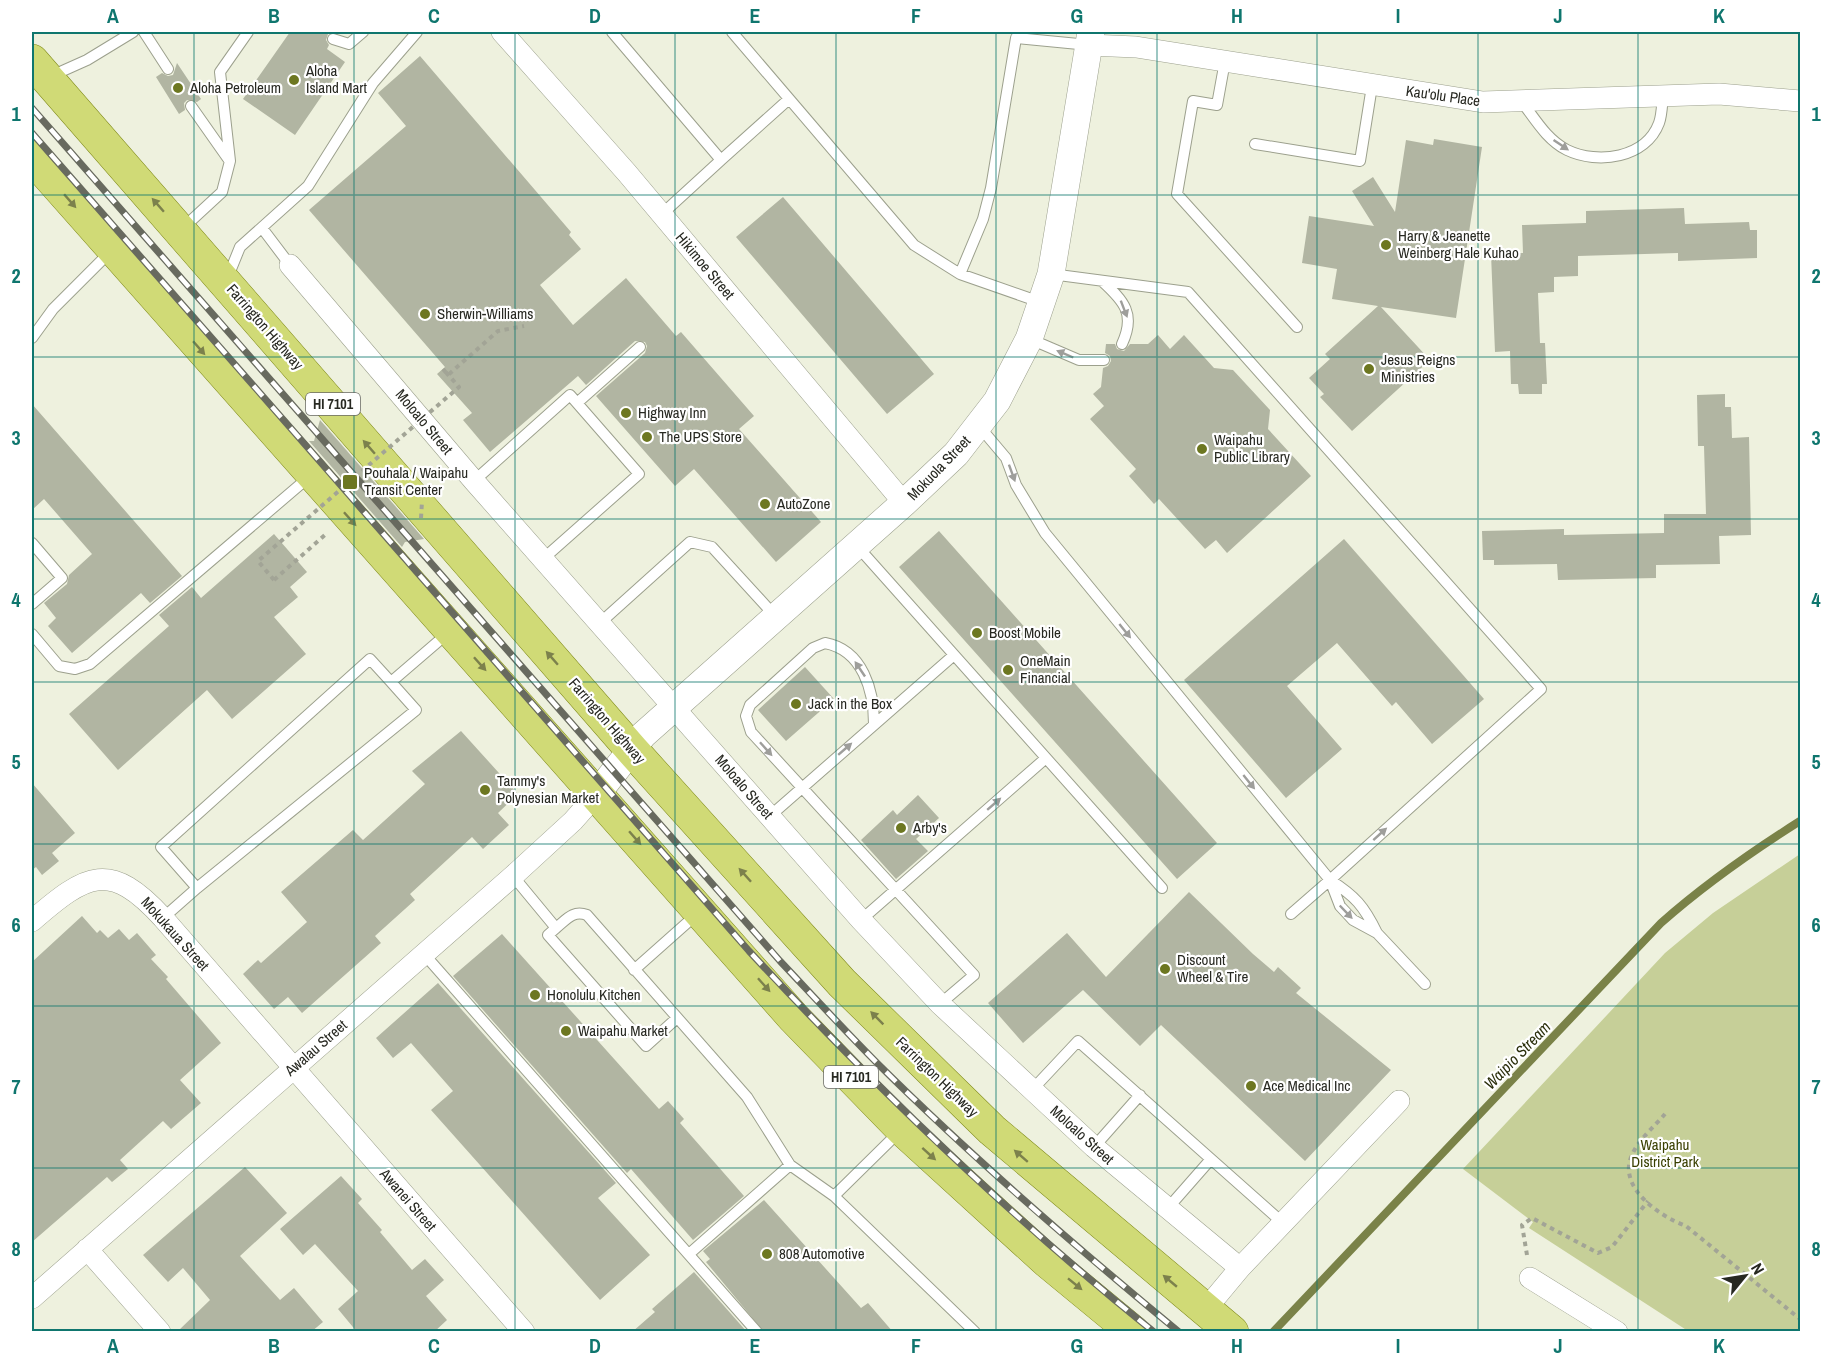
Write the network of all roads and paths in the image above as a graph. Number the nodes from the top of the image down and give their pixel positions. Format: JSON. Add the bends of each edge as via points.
{"nodes":[{"id":1,"x":133,"y":32,"type":"edge"},
{"id":2,"x":144,"y":32,"type":"edge"},
{"id":3,"x":248,"y":32,"type":"edge"},
{"id":4,"x":363,"y":32,"type":"edge"},
{"id":5,"x":417,"y":32,"type":"edge"},
{"id":6,"x":502,"y":32,"type":"edge"},
{"id":7,"x":612,"y":32,"type":"edge"},
{"id":8,"x":732,"y":32,"type":"edge"},
{"id":9,"x":1090,"y":38,"type":"edge"},
{"id":10,"x":333,"y":39,"type":"dead end"},
{"id":11,"x":1225,"y":61,"type":"junction"},
{"id":12,"x":39,"y":69,"type":"edge"},
{"id":13,"x":168,"y":69,"type":"dead end"},
{"id":14,"x":1372,"y":86,"type":"junction"},
{"id":15,"x":1663,"y":95,"type":"junction"},
{"id":16,"x":789,"y":99,"type":"junction"},
{"id":17,"x":1800,"y":101,"type":"edge"},
{"id":18,"x":1522,"y":102,"type":"junction"},
{"id":19,"x":192,"y":106,"type":"dead end"},
{"id":20,"x":1255,"y":144,"type":"dead end"},
{"id":21,"x":722,"y":160,"type":"junction"},
{"id":22,"x":230,"y":162,"type":"junction"},
{"id":23,"x":36,"y":168,"type":"edge"},
{"id":24,"x":662,"y":214,"type":"junction"},
{"id":25,"x":262,"y":228,"type":"junction"},
{"id":26,"x":181,"y":230,"type":"junction"},
{"id":27,"x":112,"y":249,"type":"junction"},
{"id":28,"x":290,"y":265,"type":"joint"},
{"id":29,"x":960,"y":274,"type":"junction"},
{"id":30,"x":1051,"y":274,"type":"junction"},
{"id":31,"x":1102,"y":281,"type":"junction"},
{"id":32,"x":226,"y":282,"type":"junction"},
{"id":33,"x":1043,"y":303,"type":"junction"},
{"id":34,"x":524,"y":326,"type":"dead end"},
{"id":35,"x":1297,"y":327,"type":"dead end"},
{"id":36,"x":32,"y":338,"type":"edge"},
{"id":37,"x":1029,"y":339,"type":"junction"},
{"id":38,"x":1122,"y":344,"type":"dead end"},
{"id":39,"x":640,"y":347,"type":"dead end"},
{"id":40,"x":1104,"y":360,"type":"dead end"},
{"id":41,"x":443,"y":369,"type":"dead end"},
{"id":42,"x":448,"y":375,"type":"junction"},
{"id":43,"x":577,"y":403,"type":"junction"},
{"id":44,"x":979,"y":426,"type":"junction"},
{"id":45,"x":311,"y":476,"type":"junction"},
{"id":46,"x":474,"y":481,"type":"junction"},
{"id":47,"x":422,"y":501,"type":"dead end"},
{"id":48,"x":904,"y":503,"type":"junction"},
{"id":49,"x":421,"y":518,"type":"dead end"},
{"id":50,"x":326,"y":534,"type":"dead end"},
{"id":51,"x":32,"y":543,"type":"edge"},
{"id":52,"x":857,"y":546,"type":"junction"},
{"id":53,"x":543,"y":559,"type":"junction"},
{"id":54,"x":32,"y":604,"type":"edge"},
{"id":55,"x":776,"y":616,"type":"junction"},
{"id":56,"x":600,"y":623,"type":"junction"},
{"id":57,"x":450,"y":631,"type":"junction"},
{"id":58,"x":32,"y":634,"type":"edge"},
{"id":59,"x":954,"y":655,"type":"junction"},
{"id":60,"x":391,"y":682,"type":"junction"},
{"id":61,"x":674,"y":706,"type":"junction"},
{"id":62,"x":874,"y":724,"type":"junction"},
{"id":63,"x":632,"y":750,"type":"junction"},
{"id":64,"x":1046,"y":758,"type":"junction"},
{"id":65,"x":802,"y":788,"type":"junction"},
{"id":66,"x":596,"y":795,"type":"junction"},
{"id":67,"x":770,"y":816,"type":"junction"},
{"id":68,"x":513,"y":876,"type":"junction"},
{"id":69,"x":1330,"y":880,"type":"junction"},
{"id":70,"x":197,"y":888,"type":"junction"},
{"id":71,"x":1162,"y":888,"type":"dead end"},
{"id":72,"x":896,"y":890,"type":"junction"},
{"id":73,"x":699,"y":912,"type":"junction"},
{"id":74,"x":1291,"y":914,"type":"dead end"},
{"id":75,"x":163,"y":918,"type":"junction"},
{"id":76,"x":861,"y":920,"type":"junction"},
{"id":77,"x":32,"y":921,"type":"edge"},
{"id":78,"x":556,"y":928,"type":"junction"},
{"id":79,"x":1377,"y":933,"type":"junction"},
{"id":80,"x":424,"y":954,"type":"junction"},
{"id":81,"x":634,"y":970,"type":"junction"},
{"id":82,"x":1425,"y":984,"type":"dead end"},
{"id":83,"x":940,"y":1004,"type":"junction"},
{"id":84,"x":677,"y":1018,"type":"junction"},
{"id":85,"x":293,"y":1068,"type":"junction"},
{"id":86,"x":1032,"y":1090,"type":"junction"},
{"id":87,"x":1140,"y":1095,"type":"junction"},
{"id":88,"x":1400,"y":1101,"type":"dead end"},
{"id":89,"x":1665,"y":1114,"type":"dead end"},
{"id":90,"x":902,"y":1130,"type":"junction"},
{"id":91,"x":1094,"y":1147,"type":"junction"},
{"id":92,"x":1211,"y":1159,"type":"junction"},
{"id":93,"x":790,"y":1165,"type":"junction"},
{"id":94,"x":834,"y":1196,"type":"junction"},
{"id":95,"x":1648,"y":1201,"type":"junction"},
{"id":96,"x":1168,"y":1208,"type":"junction"},
{"id":97,"x":1283,"y":1223,"type":"junction"},
{"id":98,"x":87,"y":1249,"type":"junction"},
{"id":99,"x":689,"y":1254,"type":"junction"},
{"id":100,"x":1240,"y":1268,"type":"junction"},
{"id":101,"x":1530,"y":1278,"type":"joint"},
{"id":102,"x":32,"y":1298,"type":"edge"},
{"id":103,"x":1205,"y":1310,"type":"junction"},
{"id":104,"x":1800,"y":1319,"type":"edge"},
{"id":105,"x":160,"y":1332,"type":"edge"},
{"id":106,"x":524,"y":1332,"type":"edge"},
{"id":107,"x":757,"y":1332,"type":"edge"},
{"id":108,"x":975,"y":1332,"type":"edge"},
{"id":109,"x":1133,"y":1332,"type":"edge"},
{"id":110,"x":1232,"y":1332,"type":"edge"},
{"id":111,"x":1617,"y":1332,"type":"edge"}],
"edges":[{"from":1,"to":12,"type":"lane","via":[[87,60]]},
{"from":2,"to":13,"type":"lane"},
{"from":3,"to":22,"type":"lane","via":[[220,72]]},
{"from":4,"to":10,"type":"lane","via":[[349,44]]},
{"from":5,"to":25,"type":"lane","via":[[373,83],[308,186]]},
{"from":6,"to":24,"type":"street","name":"Hikimoe Street"},
{"from":7,"to":21,"type":"lane"},
{"from":8,"to":16,"type":"lane"},
{"from":9,"to":11,"type":"street","name":"Kau'olu Place"},
{"from":9,"to":29,"type":"lane","via":[[1016,38],[992,188]]},
{"from":9,"to":30,"type":"street","name":"Mokuola Street"},
{"from":11,"to":14,"type":"street","name":"Kau'olu Place"},
{"from":11,"to":35,"type":"lane","via":[[1217,105],[1193,101],[1177,194]]},
{"from":26,"to":12,"type":"main road","name":"Farrington Highway","number":"HI 7101","one_way":true},
{"from":14,"to":18,"type":"street","name":"Kau'olu Place","via":[[1473,101]]},
{"from":14,"to":20,"type":"lane","via":[[1360,161]]},
{"from":15,"to":17,"type":"street","name":"Kau'olu Place","via":[[1748,95]]},
{"from":15,"to":18,"type":"street","name":"Kau'olu Place"},
{"from":18,"to":15,"type":"lane","one_way":true,"via":[[1547,134],[1567,149],[1592,157],[1628,154],[1649,141],[1660,122]]},
{"from":16,"to":21,"type":"lane"},
{"from":16,"to":29,"type":"lane","via":[[914,245]]},
{"from":19,"to":22,"type":"lane"},
{"from":21,"to":24,"type":"lane"},
{"from":22,"to":26,"type":"lane","via":[[222,192]]},
{"from":23,"to":27,"type":"main road","number":"HI 7101","one_way":true},
{"from":24,"to":48,"type":"street","name":"Hikimoe Street"},
{"from":25,"to":28,"type":"lane"},
{"from":25,"to":32,"type":"lane","via":[[240,247]]},
{"from":26,"to":32,"type":"main road","name":"Farrington Highway","number":"HI 7101"},
{"from":27,"to":36,"type":"lane","via":[[53,309]]},
{"from":27,"to":45,"type":"main road","number":"HI 7101","one_way":true},
{"from":28,"to":46,"type":"street","name":"Moloalo Street"},
{"from":29,"to":33,"type":"lane"},
{"from":30,"to":31,"type":"lane"},
{"from":30,"to":33,"type":"street","name":"Mokuola Street"},
{"from":31,"to":38,"type":"lane","one_way":true,"via":[[1117,294],[1126,310],[1128,329]]},
{"from":69,"to":31,"type":"lane","one_way":true,"via":[[1541,689],[1188,292]]},
{"from":63,"to":32,"type":"main road","name":"Farrington Highway","number":"HI 7101","one_way":true},
{"from":33,"to":37,"type":"street","name":"Mokuola Street"},
{"from":34,"to":42,"type":"path","via":[[498,331]]},
{"from":40,"to":37,"type":"lane","one_way":true,"via":[[1079,360]]},
{"from":37,"to":44,"type":"street","name":"Mokuola Street","via":[[997,401]]},
{"from":39,"to":43,"type":"lane"},
{"from":41,"to":42,"type":"path"},
{"from":42,"to":50,"type":"path","bridge":true,"via":[[459,387],[258,561],[274,580]]},
{"from":43,"to":46,"type":"lane","via":[[570,395]]},
{"from":43,"to":53,"type":"lane","via":[[639,474]]},
{"from":44,"to":48,"type":"street","name":"Mokuola Street","via":[[956,454]]},
{"from":44,"to":69,"type":"lane","one_way":true,"via":[[1006,458],[1016,485],[1045,533]]},
{"from":45,"to":57,"type":"main road","number":"HI 7101","one_way":true},
{"from":45,"to":58,"type":"lane","via":[[90,664],[75,669],[59,666]]},
{"from":46,"to":53,"type":"street","name":"Moloalo Street"},
{"from":47,"to":49,"type":"path","bridge":true},
{"from":48,"to":52,"type":"street","name":"Mokuola Street"},
{"from":51,"to":54,"type":"lane","via":[[62,578]]},
{"from":52,"to":55,"type":"street","name":"Mokuola Street"},
{"from":52,"to":59,"type":"lane"},
{"from":53,"to":56,"type":"street","name":"Moloalo Street"},
{"from":55,"to":56,"type":"lane","via":[[712,547],[690,542]]},
{"from":55,"to":61,"type":"street","name":"Mokuola Street"},
{"from":56,"to":61,"type":"street","name":"Moloalo Street"},
{"from":57,"to":60,"type":"lane"},
{"from":57,"to":66,"type":"main road","number":"HI 7101","one_way":true},
{"from":59,"to":62,"type":"lane"},
{"from":59,"to":64,"type":"lane"},
{"from":60,"to":70,"type":"lane","via":[[417,710]]},
{"from":60,"to":70,"type":"lane","via":[[370,659],[161,847]]},
{"from":61,"to":63,"type":"street","name":"Mokuola Street"},
{"from":61,"to":67,"type":"street","name":"Moloalo Street"},
{"from":65,"to":62,"type":"lane","one_way":true},
{"from":62,"to":65,"type":"lane","one_way":true,"via":[[874,701],[859,665],[836,645],[825,643],[813,648],[750,705],[746,716],[751,732]]},
{"from":63,"to":66,"type":"street","name":"Mokuola Street"},
{"from":103,"to":63,"type":"main road","name":"Farrington Highway","number":"HI 7101","one_way":true,"via":[[992,1130],[918,1059],[842,983]]},
{"from":64,"to":71,"type":"lane"},
{"from":72,"to":64,"type":"lane","one_way":true},
{"from":65,"to":67,"type":"lane"},
{"from":65,"to":72,"type":"lane"},
{"from":66,"to":68,"type":"street","name":"Awalau Street"},
{"from":66,"to":73,"type":"main road","number":"HI 7101","one_way":true},
{"from":67,"to":76,"type":"street","name":"Moloalo Street"},
{"from":68,"to":78,"type":"lane"},
{"from":68,"to":80,"type":"street","name":"Awalau Street"},
{"from":69,"to":74,"type":"lane"},
{"from":69,"to":79,"type":"lane","via":[[1365,908]]},
{"from":69,"to":79,"type":"lane","one_way":true,"via":[[1340,906],[1353,920]]},
{"from":70,"to":75,"type":"lane"},
{"from":72,"to":76,"type":"lane"},
{"from":72,"to":83,"type":"lane","via":[[974,975]]},
{"from":73,"to":81,"type":"lane"},
{"from":73,"to":90,"type":"main road","number":"HI 7101","one_way":true},
{"from":75,"to":77,"type":"street","name":"Mokukaua Street","via":[[131,887],[112,879],[92,880],[75,888]]},
{"from":75,"to":85,"type":"street","name":"Mokukaua Street"},
{"from":76,"to":83,"type":"street","name":"Moloalo Street"},
{"from":78,"to":81,"type":"lane","via":[[572,914],[587,915]]},
{"from":78,"to":84,"type":"lane","via":[[548,935],[646,1046]]},
{"from":79,"to":82,"type":"lane"},
{"from":80,"to":85,"type":"street","name":"Awalau Street"},
{"from":80,"to":99,"type":"lane"},
{"from":81,"to":84,"type":"lane"},
{"from":83,"to":86,"type":"street","name":"Moloalo Street"},
{"from":84,"to":93,"type":"lane","via":[[747,1097]]},
{"from":85,"to":98,"type":"street","name":"Awalau Street"},
{"from":85,"to":106,"type":"street","name":"Awanei Street"},
{"from":86,"to":87,"type":"lane","via":[[1078,1041]]},
{"from":86,"to":91,"type":"street","name":"Moloalo Street"},
{"from":87,"to":91,"type":"lane"},
{"from":87,"to":92,"type":"lane"},
{"from":88,"to":97,"type":"street"},
{"from":89,"to":95,"type":"path","via":[[1632,1153],[1629,1165],[1633,1188]]},
{"from":90,"to":94,"type":"lane"},
{"from":90,"to":109,"type":"main road","number":"HI 7101","one_way":true,"via":[[1048,1262]]},
{"from":91,"to":96,"type":"street","name":"Moloalo Street"},
{"from":92,"to":96,"type":"lane"},
{"from":92,"to":97,"type":"lane"},
{"from":93,"to":94,"type":"lane"},
{"from":93,"to":99,"type":"lane"},
{"from":94,"to":108,"type":"lane"},
{"from":95,"to":101,"type":"path","via":[[1612,1247],[1598,1253],[1532,1218],[1522,1225]]},
{"from":95,"to":104,"type":"path","via":[[1674,1222],[1686,1226]]},
{"from":96,"to":100,"type":"street","name":"Moloalo Street"},
{"from":97,"to":100,"type":"street"},
{"from":98,"to":102,"type":"street","name":"Awalau Street"},
{"from":98,"to":105,"type":"street"},
{"from":99,"to":107,"type":"lane"},
{"from":100,"to":103,"type":"street"},
{"from":101,"to":111,"type":"street"},
{"from":103,"to":110,"type":"main road","name":"Farrington Highway","number":"HI 7101"}]}
